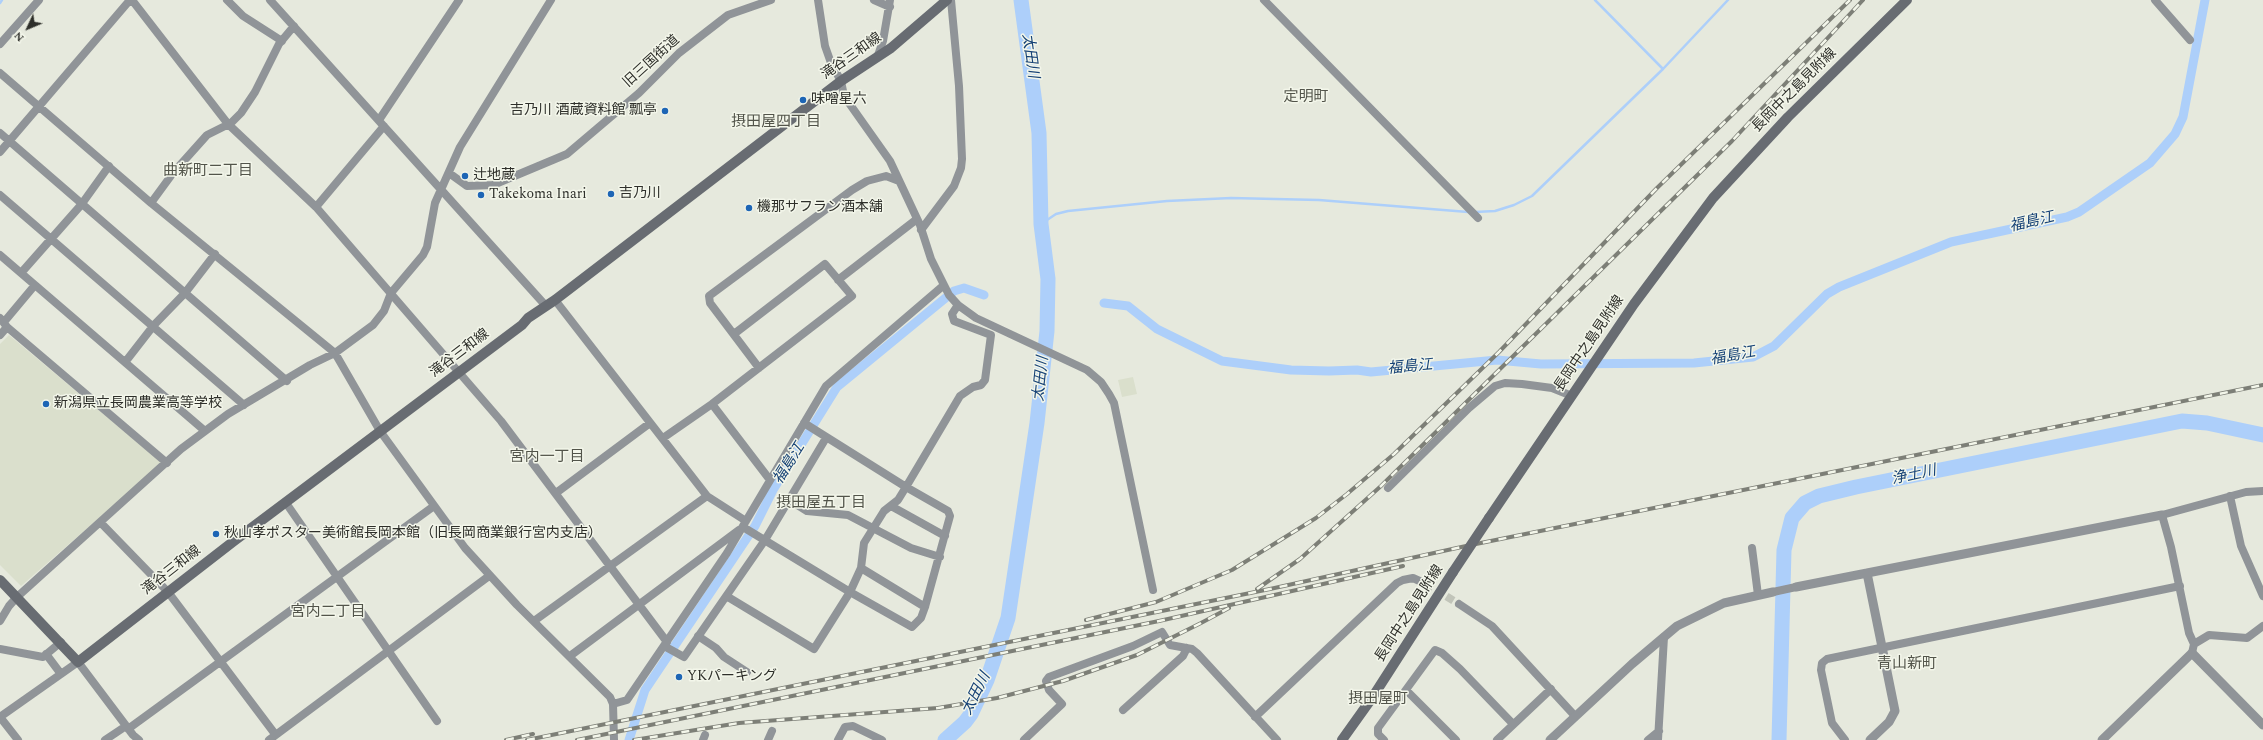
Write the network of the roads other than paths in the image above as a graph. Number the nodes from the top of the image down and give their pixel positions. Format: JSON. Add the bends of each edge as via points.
{"nodes":[{"id":1,"x":39,"y":0,"type":"edge"},
{"id":2,"x":131,"y":0,"type":"edge"},
{"id":3,"x":227,"y":0,"type":"edge"},
{"id":4,"x":270,"y":0,"type":"edge"},
{"id":5,"x":459,"y":0,"type":"edge"},
{"id":6,"x":551,"y":0,"type":"edge"},
{"id":7,"x":771,"y":0,"type":"edge"},
{"id":8,"x":818,"y":0,"type":"edge"},
{"id":9,"x":874,"y":0,"type":"edge"},
{"id":10,"x":947,"y":0,"type":"edge"},
{"id":11,"x":951,"y":0,"type":"edge"},
{"id":12,"x":1265,"y":0,"type":"edge"},
{"id":13,"x":1907,"y":0,"type":"edge"},
{"id":14,"x":2155,"y":0,"type":"edge"},
{"id":15,"x":890,"y":4,"type":"edge"},
{"id":16,"x":294,"y":26,"type":"junction"},
{"id":17,"x":2190,"y":40,"type":"dead end"},
{"id":18,"x":282,"y":41,"type":"junction"},
{"id":19,"x":0,"y":44,"type":"edge"},
{"id":20,"x":877,"y":58,"type":"junction"},
{"id":21,"x":0,"y":73,"type":"edge"},
{"id":22,"x":841,"y":81,"type":"junction"},
{"id":23,"x":40,"y":107,"type":"junction"},
{"id":24,"x":382,"y":123,"type":"junction"},
{"id":25,"x":228,"y":124,"type":"junction"},
{"id":26,"x":0,"y":133,"type":"edge"},
{"id":27,"x":9,"y":141,"type":"junction"},
{"id":28,"x":0,"y":152,"type":"edge"},
{"id":29,"x":109,"y":166,"type":"junction"},
{"id":30,"x":449,"y":173,"type":"junction"},
{"id":31,"x":899,"y":181,"type":"junction"},
{"id":32,"x":442,"y":191,"type":"junction"},
{"id":33,"x":0,"y":195,"type":"edge"},
{"id":34,"x":151,"y":203,"type":"junction"},
{"id":35,"x":81,"y":205,"type":"junction"},
{"id":36,"x":316,"y":207,"type":"junction"},
{"id":37,"x":1478,"y":218,"type":"dead end"},
{"id":38,"x":917,"y":219,"type":"junction"},
{"id":39,"x":921,"y":230,"type":"junction"},
{"id":40,"x":51,"y":238,"type":"junction"},
{"id":41,"x":215,"y":254,"type":"junction"},
{"id":42,"x":0,"y":255,"type":"edge"},
{"id":43,"x":21,"y":273,"type":"junction"},
{"id":44,"x":838,"y":280,"type":"junction"},
{"id":45,"x":35,"y":286,"type":"junction"},
{"id":46,"x":945,"y":287,"type":"junction"},
{"id":47,"x":185,"y":293,"type":"junction"},
{"id":48,"x":391,"y":293,"type":"junction"},
{"id":49,"x":555,"y":300,"type":"junction"},
{"id":50,"x":956,"y":303,"type":"junction"},
{"id":51,"x":546,"y":306,"type":"junction"},
{"id":52,"x":3,"y":322,"type":"edge"},
{"id":53,"x":154,"y":325,"type":"junction"},
{"id":54,"x":734,"y":334,"type":"junction"},
{"id":55,"x":0,"y":335,"type":"edge"},
{"id":56,"x":335,"y":353,"type":"junction"},
{"id":57,"x":126,"y":362,"type":"junction"},
{"id":58,"x":759,"y":368,"type":"junction"},
{"id":59,"x":459,"y":372,"type":"junction"},
{"id":60,"x":286,"y":381,"type":"junction"},
{"id":61,"x":1572,"y":396,"type":"junction"},
{"id":62,"x":712,"y":404,"type":"junction"},
{"id":63,"x":244,"y":405,"type":"junction"},
{"id":64,"x":650,"y":423,"type":"junction"},
{"id":65,"x":806,"y":425,"type":"junction"},
{"id":66,"x":205,"y":430,"type":"junction"},
{"id":67,"x":380,"y":431,"type":"junction"},
{"id":68,"x":663,"y":438,"type":"junction"},
{"id":69,"x":826,"y":438,"type":"junction"},
{"id":70,"x":167,"y":463,"type":"junction"},
{"id":71,"x":770,"y":480,"type":"junction"},
{"id":72,"x":906,"y":486,"type":"junction"},
{"id":73,"x":1388,"y":488,"type":"dead end"},
{"id":74,"x":2263,"y":491,"type":"edge"},
{"id":75,"x":556,"y":493,"type":"junction"},
{"id":76,"x":707,"y":496,"type":"junction"},
{"id":77,"x":2230,"y":496,"type":"junction"},
{"id":78,"x":788,"y":500,"type":"junction"},
{"id":79,"x":286,"y":503,"type":"junction"},
{"id":80,"x":434,"y":506,"type":"junction"},
{"id":81,"x":891,"y":506,"type":"junction"},
{"id":82,"x":2162,"y":515,"type":"junction"},
{"id":83,"x":101,"y":523,"type":"junction"},
{"id":84,"x":745,"y":525,"type":"junction"},
{"id":85,"x":874,"y":528,"type":"junction"},
{"id":86,"x":945,"y":536,"type":"junction"},
{"id":87,"x":763,"y":539,"type":"junction"},
{"id":88,"x":1752,"y":548,"type":"dead end"},
{"id":89,"x":940,"y":557,"type":"junction"},
{"id":90,"x":611,"y":567,"type":"junction"},
{"id":91,"x":861,"y":568,"type":"junction"},
{"id":92,"x":1868,"y":573,"type":"junction"},
{"id":93,"x":489,"y":576,"type":"junction"},
{"id":94,"x":337,"y":577,"type":"junction"},
{"id":95,"x":0,"y":580,"type":"edge"},
{"id":96,"x":1426,"y":584,"type":"tunnel mouth"},
{"id":97,"x":2261,"y":584,"type":"edge"},
{"id":98,"x":2180,"y":586,"type":"junction"},
{"id":99,"x":1796,"y":588,"type":"joint"},
{"id":100,"x":1153,"y":590,"type":"dead end"},
{"id":101,"x":168,"y":592,"type":"junction"},
{"id":102,"x":850,"y":592,"type":"junction"},
{"id":103,"x":1773,"y":592,"type":"joint"},
{"id":104,"x":1758,"y":595,"type":"junction"},
{"id":105,"x":2263,"y":596,"type":"edge"},
{"id":106,"x":17,"y":597,"type":"junction"},
{"id":107,"x":728,"y":597,"type":"junction"},
{"id":108,"x":640,"y":604,"type":"junction"},
{"id":109,"x":1459,"y":604,"type":"tunnel mouth"},
{"id":110,"x":925,"y":606,"type":"junction"},
{"id":111,"x":0,"y":621,"type":"edge"},
{"id":112,"x":534,"y":621,"type":"junction"},
{"id":113,"x":2263,"y":626,"type":"edge"},
{"id":114,"x":698,"y":636,"type":"junction"},
{"id":115,"x":1664,"y":637,"type":"junction"},
{"id":116,"x":61,"y":642,"type":"junction"},
{"id":117,"x":666,"y":645,"type":"junction"},
{"id":118,"x":1882,"y":647,"type":"junction"},
{"id":119,"x":1187,"y":648,"type":"junction"},
{"id":120,"x":2193,"y":648,"type":"junction"},
{"id":121,"x":0,"y":649,"type":"edge"},
{"id":122,"x":389,"y":651,"type":"junction"},
{"id":123,"x":46,"y":654,"type":"junction"},
{"id":124,"x":570,"y":656,"type":"junction"},
{"id":125,"x":78,"y":662,"type":"junction"},
{"id":126,"x":221,"y":662,"type":"junction"},
{"id":127,"x":747,"y":672,"type":"dead end"},
{"id":128,"x":61,"y":674,"type":"junction"},
{"id":129,"x":1551,"y":689,"type":"junction"},
{"id":130,"x":1406,"y":690,"type":"junction"},
{"id":131,"x":613,"y":704,"type":"junction"},
{"id":132,"x":1123,"y":710,"type":"dead end"},
{"id":133,"x":1575,"y":716,"type":"junction"},
{"id":134,"x":0,"y":717,"type":"edge"},
{"id":135,"x":1255,"y":717,"type":"junction"},
{"id":136,"x":437,"y":721,"type":"dead end"},
{"id":137,"x":1513,"y":724,"type":"junction"},
{"id":138,"x":2263,"y":725,"type":"edge"},
{"id":139,"x":772,"y":731,"type":"dead end"},
{"id":140,"x":1659,"y":731,"type":"junction"},
{"id":141,"x":132,"y":734,"type":"edge"},
{"id":142,"x":272,"y":737,"type":"edge"},
{"id":143,"x":1029,"y":738,"type":"edge"},
{"id":144,"x":18,"y":740,"type":"edge"},
{"id":145,"x":105,"y":740,"type":"edge"},
{"id":146,"x":614,"y":740,"type":"edge"},
{"id":147,"x":768,"y":740,"type":"edge"},
{"id":148,"x":838,"y":740,"type":"edge"},
{"id":149,"x":882,"y":740,"type":"edge"},
{"id":150,"x":1277,"y":740,"type":"edge"},
{"id":151,"x":1342,"y":740,"type":"edge"},
{"id":152,"x":1384,"y":740,"type":"edge"},
{"id":153,"x":1456,"y":740,"type":"edge"},
{"id":154,"x":1497,"y":740,"type":"edge"},
{"id":155,"x":1550,"y":740,"type":"edge"},
{"id":156,"x":1648,"y":740,"type":"edge"},
{"id":157,"x":1658,"y":740,"type":"edge"},
{"id":158,"x":1845,"y":740,"type":"edge"},
{"id":159,"x":1870,"y":740,"type":"edge"},
{"id":160,"x":2102,"y":740,"type":"edge"}],
"edges":[{"from":1,"to":19,"type":"street"},
{"from":2,"to":23,"type":"street"},
{"from":2,"to":25,"type":"street"},
{"from":3,"to":18,"type":"street","via":[[243,16]]},
{"from":4,"to":16,"type":"street"},
{"from":5,"to":24,"type":"street"},
{"from":6,"to":30,"type":"street","via":[[463,142]]},
{"from":7,"to":30,"type":"street","name":"旧三国街道","via":[[728,15],[679,53],[639,93],[567,154],[493,185],[467,186]]},
{"from":8,"to":22,"type":"street","via":[[825,46]]},
{"from":9,"to":15,"type":"street"},
{"from":10,"to":20,"type":"main road","name":"滝谷三和線"},
{"from":11,"to":39,"type":"street","via":[[962,131],[961,168],[948,195]]},
{"from":12,"to":37,"type":"street"},
{"from":13,"to":61,"type":"main road","name":"長岡中之島見附線","via":[[1788,117],[1722,188],[1655,273]]},
{"from":14,"to":17,"type":"street"},
{"from":15,"to":20,"type":"street"},
{"from":16,"to":18,"type":"street"},
{"from":16,"to":24,"type":"street"},
{"from":18,"to":25,"type":"street","via":[[246,106],[236,119]]},
{"from":20,"to":22,"type":"main road","name":"滝谷三和線"},
{"from":21,"to":23,"type":"street"},
{"from":22,"to":31,"type":"street","via":[[844,96],[881,146]]},
{"from":22,"to":49,"type":"main road","name":"滝谷三和線"},
{"from":23,"to":27,"type":"street"},
{"from":23,"to":29,"type":"street"},
{"from":24,"to":32,"type":"street"},
{"from":24,"to":36,"type":"street"},
{"from":25,"to":34,"type":"street","via":[[207,135],[173,173]]},
{"from":25,"to":36,"type":"street"},
{"from":26,"to":27,"type":"street"},
{"from":27,"to":28,"type":"street"},
{"from":27,"to":35,"type":"street"},
{"from":29,"to":34,"type":"street"},
{"from":29,"to":35,"type":"street"},
{"from":30,"to":32,"type":"street"},
{"from":31,"to":38,"type":"street"},
{"from":31,"to":54,"type":"street","via":[[886,176],[867,181],[852,190],[709,296],[710,303]]},
{"from":32,"to":48,"type":"street","via":[[433,212],[427,247],[423,255]]},
{"from":32,"to":51,"type":"street"},
{"from":33,"to":40,"type":"street"},
{"from":34,"to":41,"type":"street"},
{"from":35,"to":40,"type":"street"},
{"from":35,"to":47,"type":"street"},
{"from":36,"to":48,"type":"street","via":[[360,261]]},
{"from":38,"to":39,"type":"street"},
{"from":38,"to":44,"type":"street"},
{"from":39,"to":46,"type":"street"},
{"from":40,"to":43,"type":"street"},
{"from":40,"to":53,"type":"street"},
{"from":41,"to":47,"type":"street"},
{"from":41,"to":56,"type":"street"},
{"from":42,"to":43,"type":"street"},
{"from":43,"to":45,"type":"street"},
{"from":44,"to":54,"type":"street","via":[[825,264]]},
{"from":44,"to":58,"type":"street","via":[[852,296]]},
{"from":45,"to":52,"type":"street"},
{"from":45,"to":57,"type":"street"},
{"from":46,"to":50,"type":"street"},
{"from":46,"to":65,"type":"street","via":[[832,380],[826,386]]},
{"from":47,"to":53,"type":"street"},
{"from":47,"to":60,"type":"street"},
{"from":48,"to":56,"type":"street","via":[[384,311],[373,325]]},
{"from":48,"to":59,"type":"street"},
{"from":49,"to":51,"type":"main road","name":"滝谷三和線"},
{"from":49,"to":64,"type":"street"},
{"from":50,"to":72,"type":"street","via":[[952,314],[954,320],[991,335],[985,380],[981,385],[960,396]]},
{"from":50,"to":100,"type":"street","via":[[976,318],[1082,368],[1101,382],[1114,403]]},
{"from":51,"to":59,"type":"main road","name":"滝谷三和線"},
{"from":52,"to":55,"type":"street"},
{"from":52,"to":70,"type":"street"},
{"from":53,"to":57,"type":"street"},
{"from":53,"to":63,"type":"street"},
{"from":54,"to":58,"type":"street"},
{"from":56,"to":60,"type":"street"},
{"from":56,"to":67,"type":"street"},
{"from":57,"to":66,"type":"street"},
{"from":58,"to":62,"type":"street"},
{"from":59,"to":67,"type":"main road","name":"滝谷三和線"},
{"from":59,"to":75,"type":"street","via":[[501,421]]},
{"from":60,"to":63,"type":"street"},
{"from":61,"to":73,"type":"street","via":[[1552,388],[1522,384],[1505,383],[1495,386],[1469,408]]},
{"from":61,"to":151,"type":"main road","name":"長岡中之島見附線","bridge":true},
{"from":62,"to":68,"type":"street"},
{"from":62,"to":71,"type":"street"},
{"from":63,"to":66,"type":"street"},
{"from":64,"to":68,"type":"street"},
{"from":64,"to":75,"type":"street"},
{"from":65,"to":69,"type":"street"},
{"from":65,"to":71,"type":"street"},
{"from":66,"to":70,"type":"street"},
{"from":67,"to":79,"type":"main road","name":"滝谷三和線"},
{"from":67,"to":80,"type":"street"},
{"from":68,"to":76,"type":"street"},
{"from":69,"to":72,"type":"street"},
{"from":69,"to":78,"type":"street"},
{"from":70,"to":83,"type":"street"},
{"from":71,"to":84,"type":"street"},
{"from":72,"to":81,"type":"street"},
{"from":72,"to":86,"type":"street","via":[[948,511],[950,522]]},
{"from":74,"to":77,"type":"street"},
{"from":75,"to":90,"type":"street"},
{"from":76,"to":84,"type":"street"},
{"from":76,"to":90,"type":"street"},
{"from":77,"to":82,"type":"street"},
{"from":77,"to":97,"type":"street","via":[[2242,546]]},
{"from":78,"to":85,"type":"street","via":[[807,511],[848,515]]},
{"from":78,"to":87,"type":"street"},
{"from":79,"to":94,"type":"street"},
{"from":79,"to":101,"type":"main road","name":"滝谷三和線"},
{"from":80,"to":93,"type":"street"},
{"from":80,"to":94,"type":"street"},
{"from":81,"to":85,"type":"street","via":[[884,511]]},
{"from":81,"to":86,"type":"street"},
{"from":82,"to":92,"type":"street"},
{"from":82,"to":98,"type":"street"},
{"from":83,"to":101,"type":"street"},
{"from":83,"to":106,"type":"street"},
{"from":84,"to":87,"type":"street"},
{"from":84,"to":108,"type":"street"},
{"from":84,"to":117,"type":"street"},
{"from":85,"to":89,"type":"street","via":[[911,548]]},
{"from":85,"to":91,"type":"street","via":[[864,543]]},
{"from":86,"to":89,"type":"street"},
{"from":87,"to":102,"type":"street"},
{"from":87,"to":107,"type":"street"},
{"from":88,"to":104,"type":"street"},
{"from":89,"to":110,"type":"street"},
{"from":90,"to":108,"type":"street"},
{"from":90,"to":112,"type":"street"},
{"from":91,"to":102,"type":"street"},
{"from":91,"to":110,"type":"street"},
{"from":92,"to":99,"type":"street"},
{"from":92,"to":118,"type":"street"},
{"from":93,"to":112,"type":"street"},
{"from":93,"to":122,"type":"street"},
{"from":94,"to":122,"type":"street"},
{"from":94,"to":126,"type":"street"},
{"from":95,"to":106,"type":"main road"},
{"from":96,"to":135,"type":"street","via":[[1412,578],[1397,583]]},
{"from":97,"to":105,"type":"street"},
{"from":98,"to":118,"type":"street"},
{"from":98,"to":120,"type":"street"},
{"from":99,"to":103,"type":"street"},
{"from":101,"to":125,"type":"main road","name":"滝谷三和線"},
{"from":101,"to":126,"type":"street"},
{"from":102,"to":107,"type":"street","via":[[814,649]]},
{"from":102,"to":110,"type":"street","via":[[908,627],[915,626]]},
{"from":103,"to":104,"type":"street"},
{"from":104,"to":115,"type":"street","via":[[1707,610],[1677,626]]},
{"from":106,"to":111,"type":"street"},
{"from":106,"to":116,"type":"main road"},
{"from":107,"to":114,"type":"street"},
{"from":108,"to":117,"type":"street"},
{"from":108,"to":124,"type":"street"},
{"from":109,"to":129,"type":"street","via":[[1492,626]]},
{"from":112,"to":124,"type":"street"},
{"from":113,"to":120,"type":"street","via":[[2247,638],[2210,635]]},
{"from":114,"to":117,"type":"street","via":[[684,657]]},
{"from":114,"to":127,"type":"street"},
{"from":115,"to":133,"type":"street"},
{"from":115,"to":140,"type":"street"},
{"from":116,"to":123,"type":"street"},
{"from":116,"to":125,"type":"main road"},
{"from":117,"to":131,"type":"street","via":[[627,700]]},
{"from":118,"to":158,"type":"street","via":[[1827,659],[1822,664],[1832,723]]},
{"from":118,"to":159,"type":"street","via":[[1896,711],[1889,722]]},
{"from":119,"to":132,"type":"street","via":[[1183,656]]},
{"from":119,"to":135,"type":"street","via":[[1197,653]]},
{"from":119,"to":143,"type":"street","via":[[1170,645],[1162,632],[1049,677],[1046,681],[1049,690],[1062,704]]},
{"from":120,"to":138,"type":"street"},
{"from":120,"to":160,"type":"street"},
{"from":121,"to":123,"type":"street","via":[[37,658]]},
{"from":122,"to":136,"type":"street"},
{"from":122,"to":142,"type":"street"},
{"from":123,"to":128,"type":"street"},
{"from":124,"to":131,"type":"street","via":[[606,693]]},
{"from":125,"to":128,"type":"street"},
{"from":125,"to":141,"type":"street"},
{"from":126,"to":141,"type":"street"},
{"from":126,"to":142,"type":"street"},
{"from":128,"to":134,"type":"street"},
{"from":129,"to":133,"type":"street"},
{"from":129,"to":137,"type":"street"},
{"from":130,"to":137,"type":"street","via":[[1435,650],[1442,653]]},
{"from":130,"to":152,"type":"street","via":[[1378,728],[1378,734]]},
{"from":130,"to":153,"type":"street"},
{"from":131,"to":146,"type":"street"},
{"from":133,"to":155,"type":"street"},
{"from":134,"to":144,"type":"street"},
{"from":135,"to":150,"type":"street"},
{"from":137,"to":154,"type":"street"},
{"from":139,"to":147,"type":"street"},
{"from":140,"to":156,"type":"street"},
{"from":140,"to":157,"type":"street"},
{"from":141,"to":145,"type":"street"},
{"from":148,"to":149,"type":"street","via":[[845,727],[854,726]]}]}
